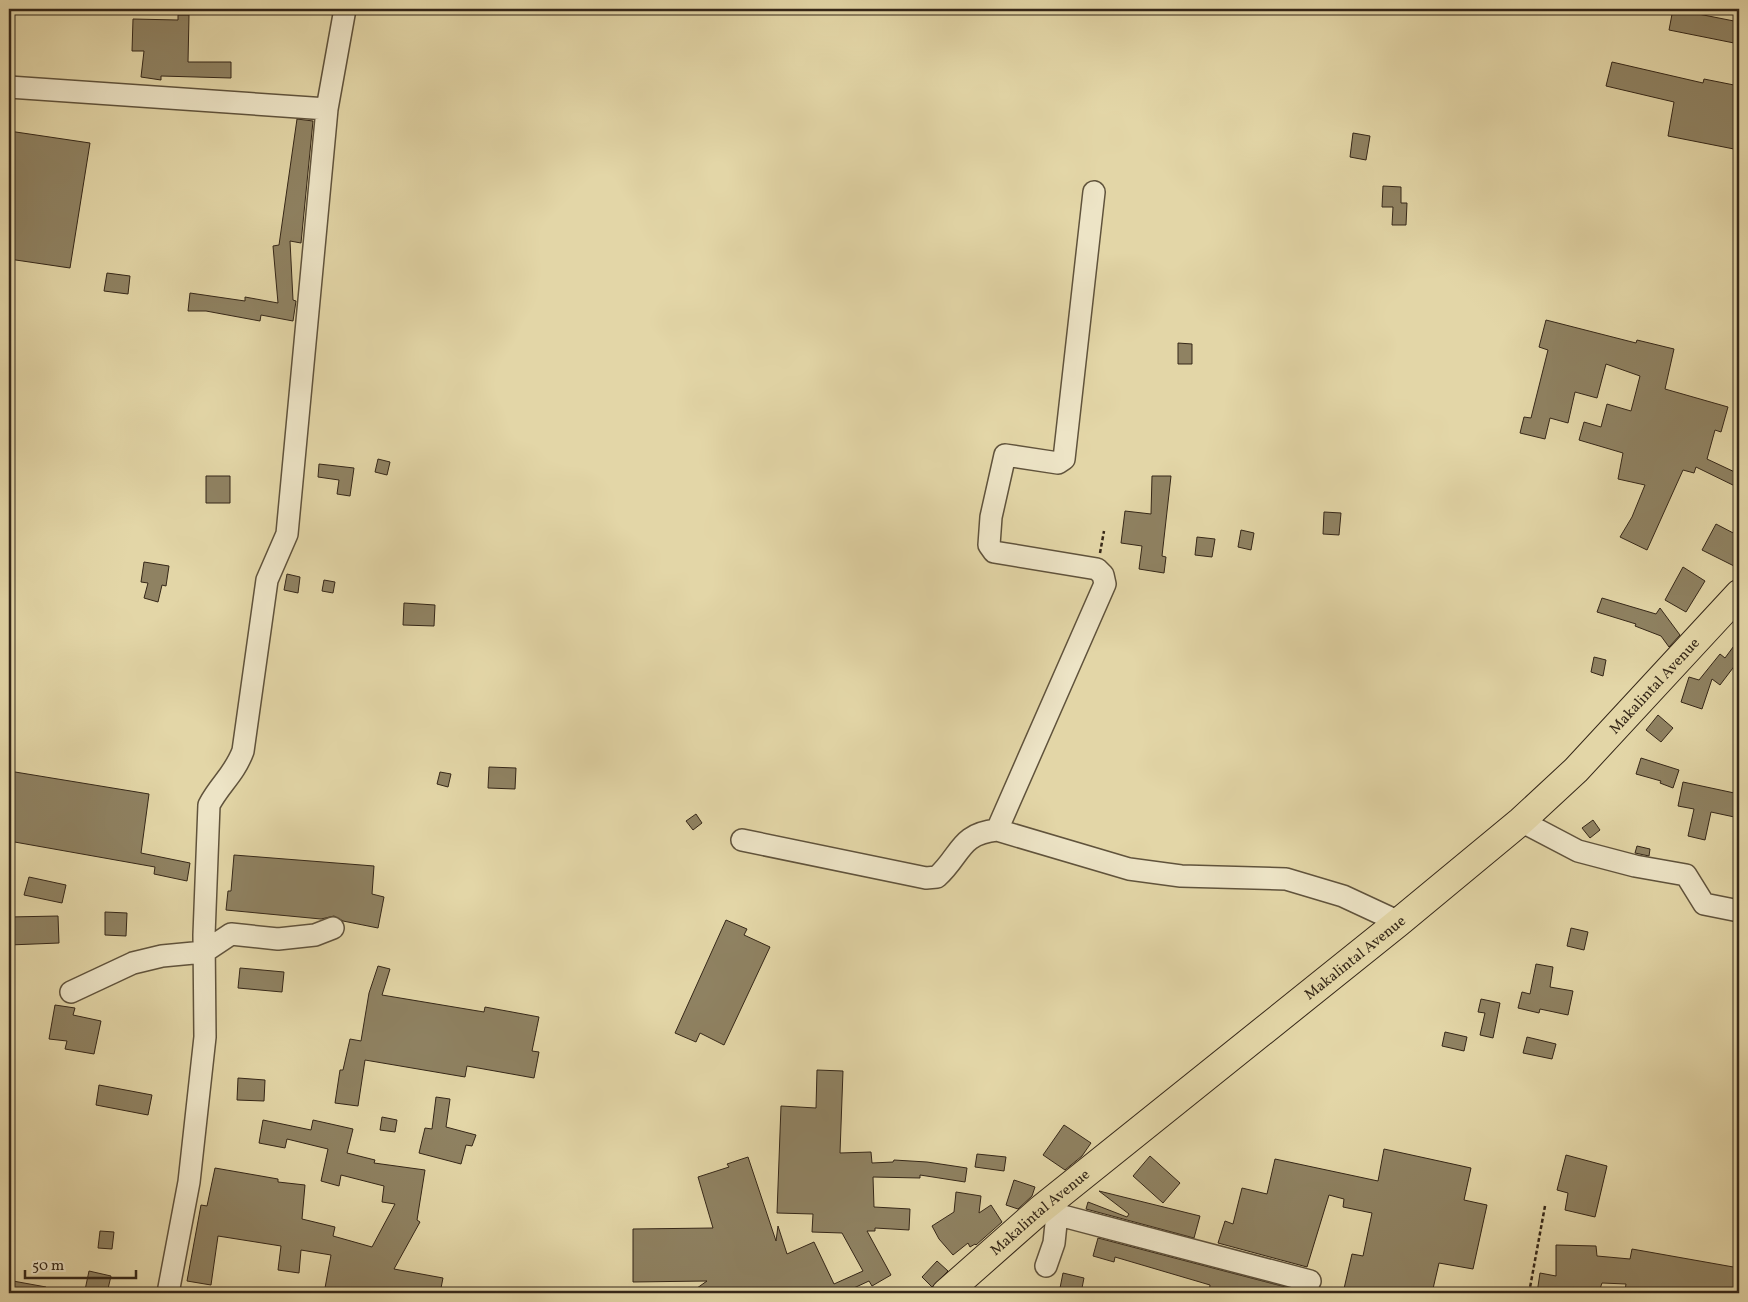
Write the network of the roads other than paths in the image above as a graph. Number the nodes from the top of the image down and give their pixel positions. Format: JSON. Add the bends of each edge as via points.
{"nodes":[{"id":1,"x":345,"y":9,"type":"edge"},
{"id":2,"x":9,"y":87,"type":"edge"},
{"id":3,"x":327,"y":109,"type":"junction"},
{"id":4,"x":1094,"y":192,"type":"dead end"},
{"id":5,"x":1739,"y":594,"type":"edge"},
{"id":6,"x":1521,"y":821,"type":"junction"},
{"id":7,"x":997,"y":830,"type":"junction"},
{"id":8,"x":742,"y":840,"type":"dead end"},
{"id":9,"x":1739,"y":912,"type":"edge"},
{"id":10,"x":1399,"y":922,"type":"junction"},
{"id":11,"x":333,"y":928,"type":"dead end"},
{"id":12,"x":204,"y":952,"type":"junction"},
{"id":13,"x":72,"y":992,"type":"dead end"},
{"id":14,"x":1048,"y":1212,"type":"junction"},
{"id":15,"x":1046,"y":1266,"type":"dead end"},
{"id":16,"x":1310,"y":1281,"type":"dead end"},
{"id":17,"x":168,"y":1293,"type":"edge"},
{"id":18,"x":946,"y":1293,"type":"edge"}],
"edges":[{"from":1,"to":3,"type":"street"},
{"from":2,"to":3,"type":"street"},
{"from":3,"to":12,"type":"street","via":[[287,534],[267,580],[243,751],[236,769],[209,805]]},
{"from":4,"to":7,"type":"street","via":[[1064,459],[1058,463],[1005,455],[991,517],[989,545],[994,552],[1096,569],[1103,575],[1105,584]]},
{"from":5,"to":6,"type":"main road","name":"Makalintal Avenue","via":[[1576,770]]},
{"from":6,"to":9,"type":"street","via":[[1578,851],[1686,876],[1704,904]]},
{"from":6,"to":10,"type":"main road","name":"Makalintal Avenue"},
{"from":7,"to":8,"type":"street","via":[[979,832],[968,840],[937,877],[926,878]]},
{"from":7,"to":10,"type":"street","via":[[1129,869],[1181,876],[1286,879],[1343,896]]},
{"from":10,"to":14,"type":"main road","name":"Makalintal Avenue"},
{"from":11,"to":12,"type":"street","via":[[315,935],[278,939],[231,934]]},
{"from":12,"to":13,"type":"street","via":[[133,963]]},
{"from":12,"to":17,"type":"street","via":[[205,1037],[189,1182]]},
{"from":14,"to":15,"type":"street","via":[[1054,1243]]},
{"from":14,"to":16,"type":"street"},
{"from":14,"to":18,"type":"main road","name":"Makalintal Avenue"}]}
